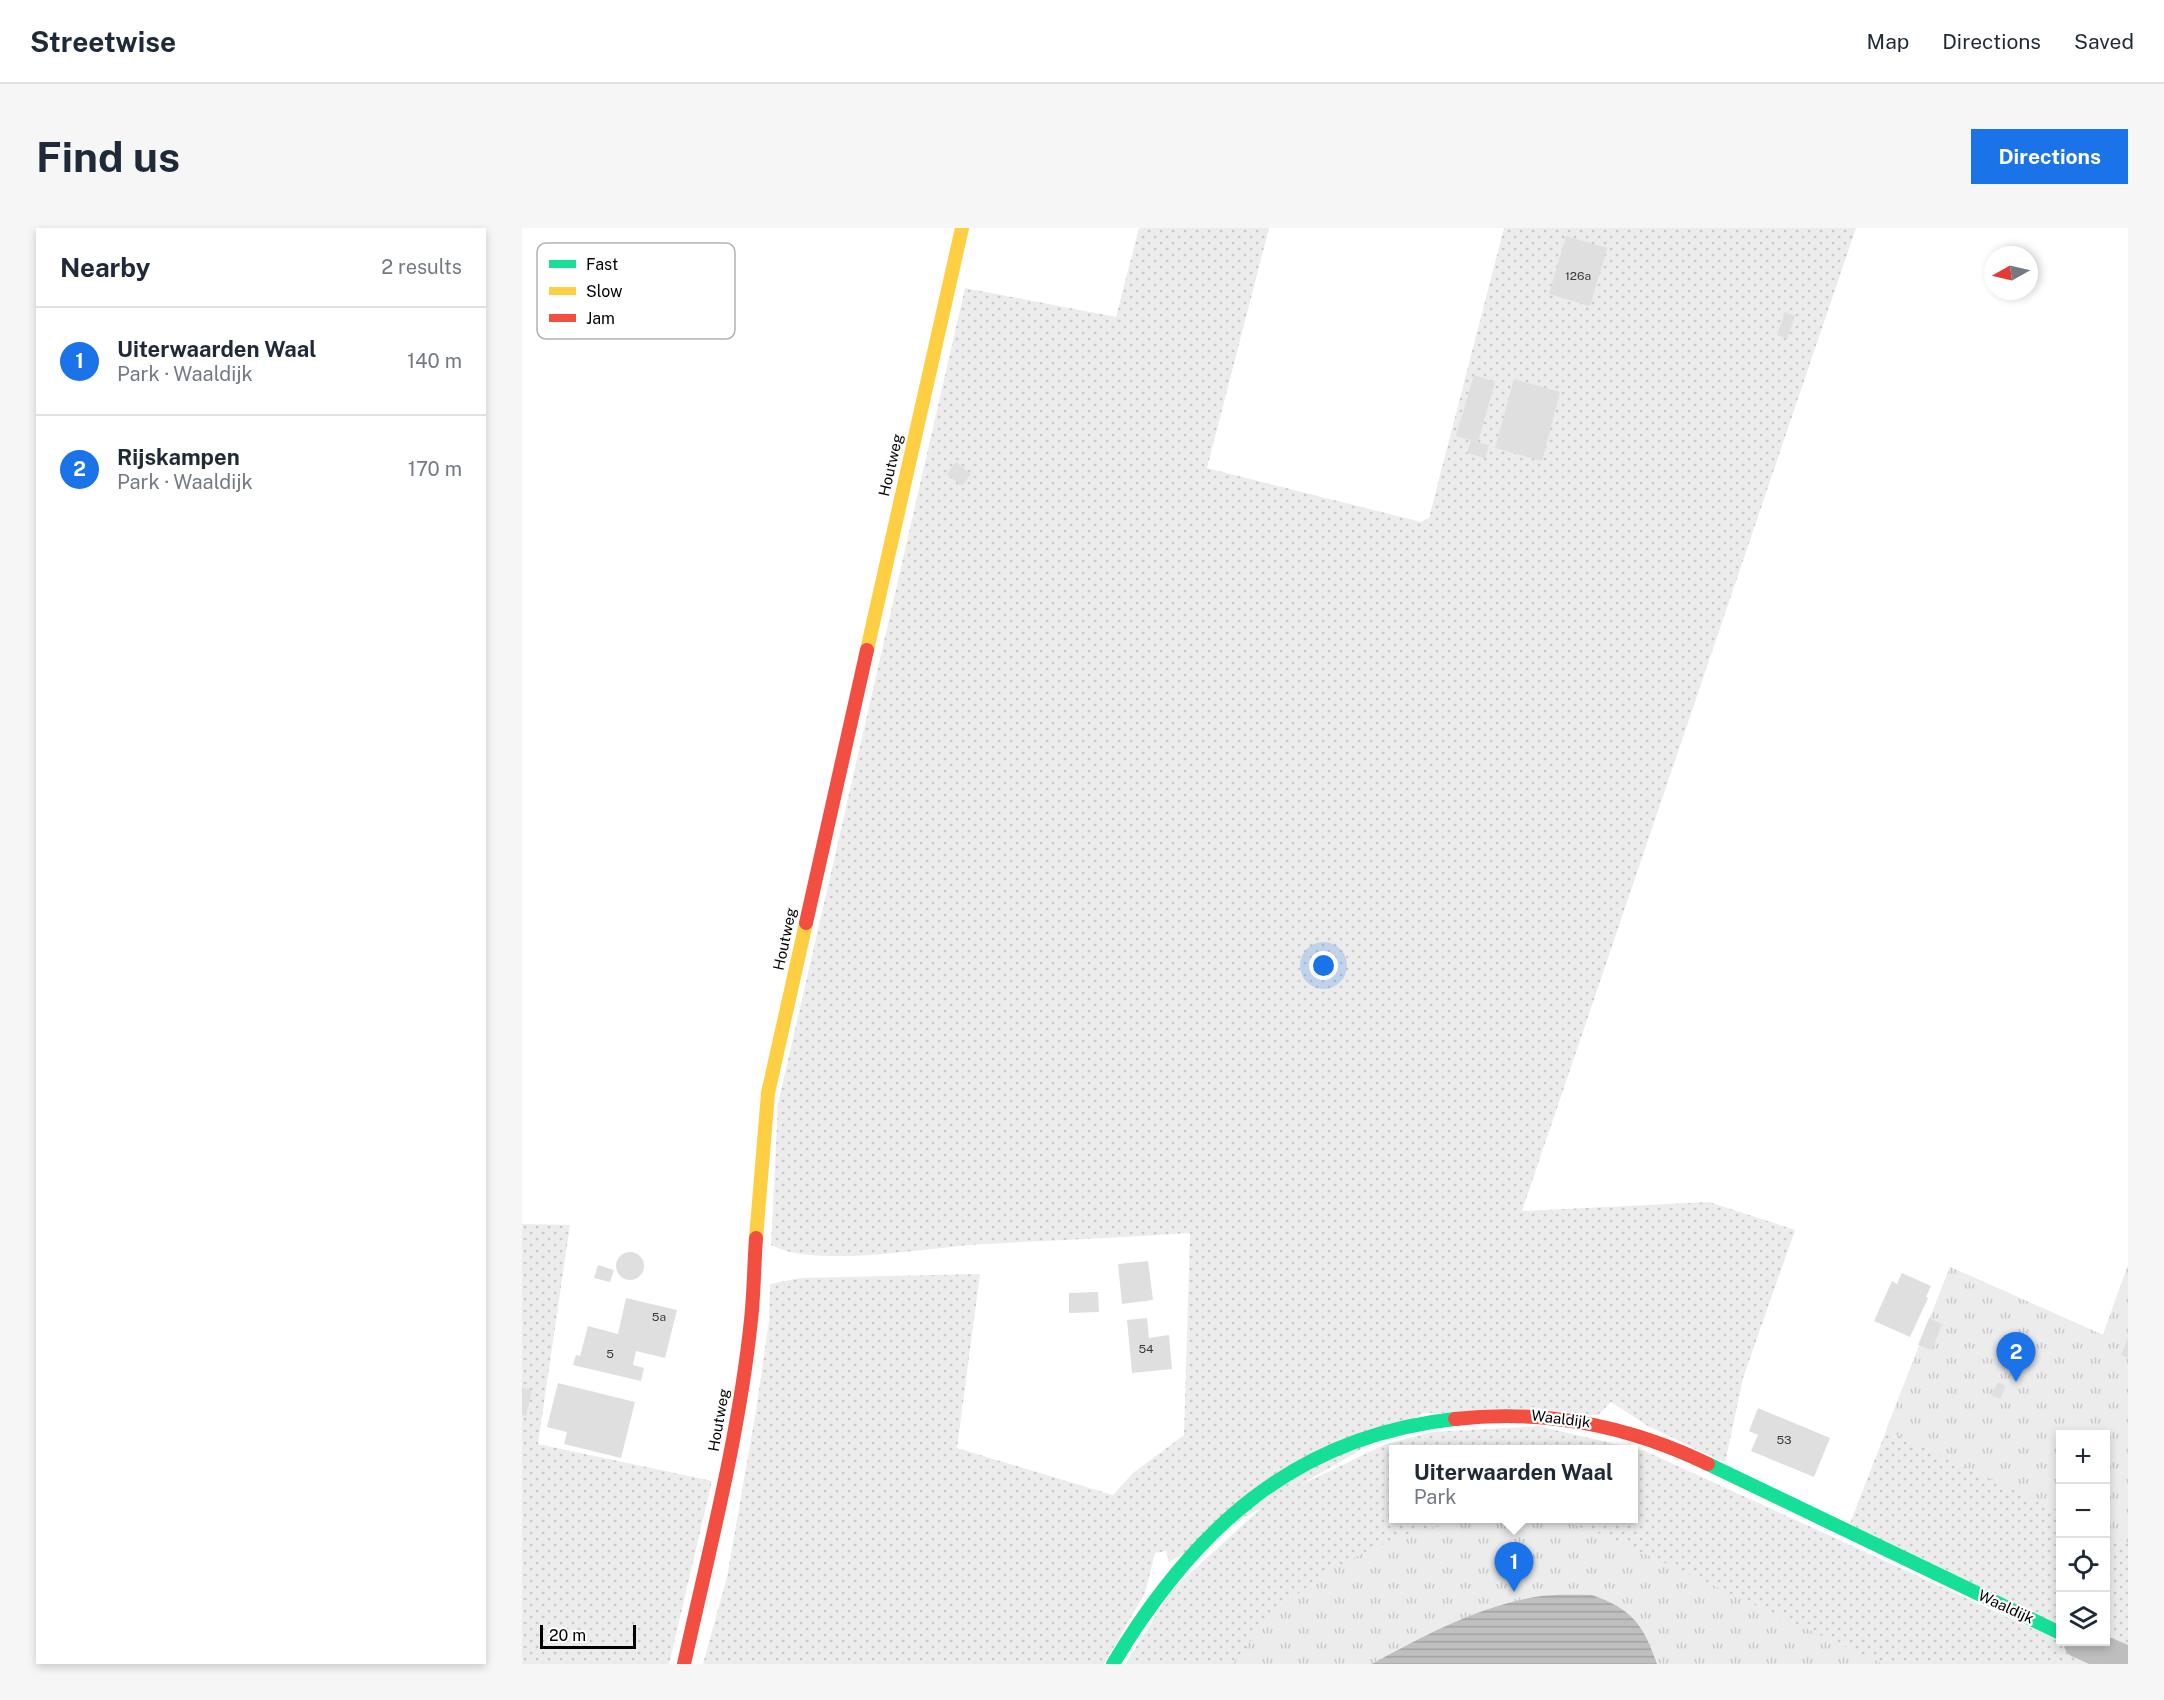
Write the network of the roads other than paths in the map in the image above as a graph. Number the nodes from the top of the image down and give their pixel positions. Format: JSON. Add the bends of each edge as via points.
{"nodes":[{"id":1,"x":962,"y":228,"type":"edge"},
{"id":2,"x":2056,"y":1631,"type":"edge"},
{"id":3,"x":2090,"y":1646,"type":"edge"},
{"id":4,"x":2128,"y":1663,"type":"edge"},
{"id":5,"x":684,"y":1664,"type":"edge"},
{"id":6,"x":1113,"y":1664,"type":"edge"}],
"edges":[{"from":1,"to":5,"type":"street","name":"Houtweg","via":[[768,1093],[751,1319],[741,1391]]},
{"from":2,"to":6,"type":"street","name":"Waaldijk","via":[[1660,1443],[1583,1420],[1500,1414],[1409,1424],[1359,1439],[1269,1486],[1220,1524],[1185,1559],[1156,1595]]},
{"from":3,"to":4,"type":"street"}]}
